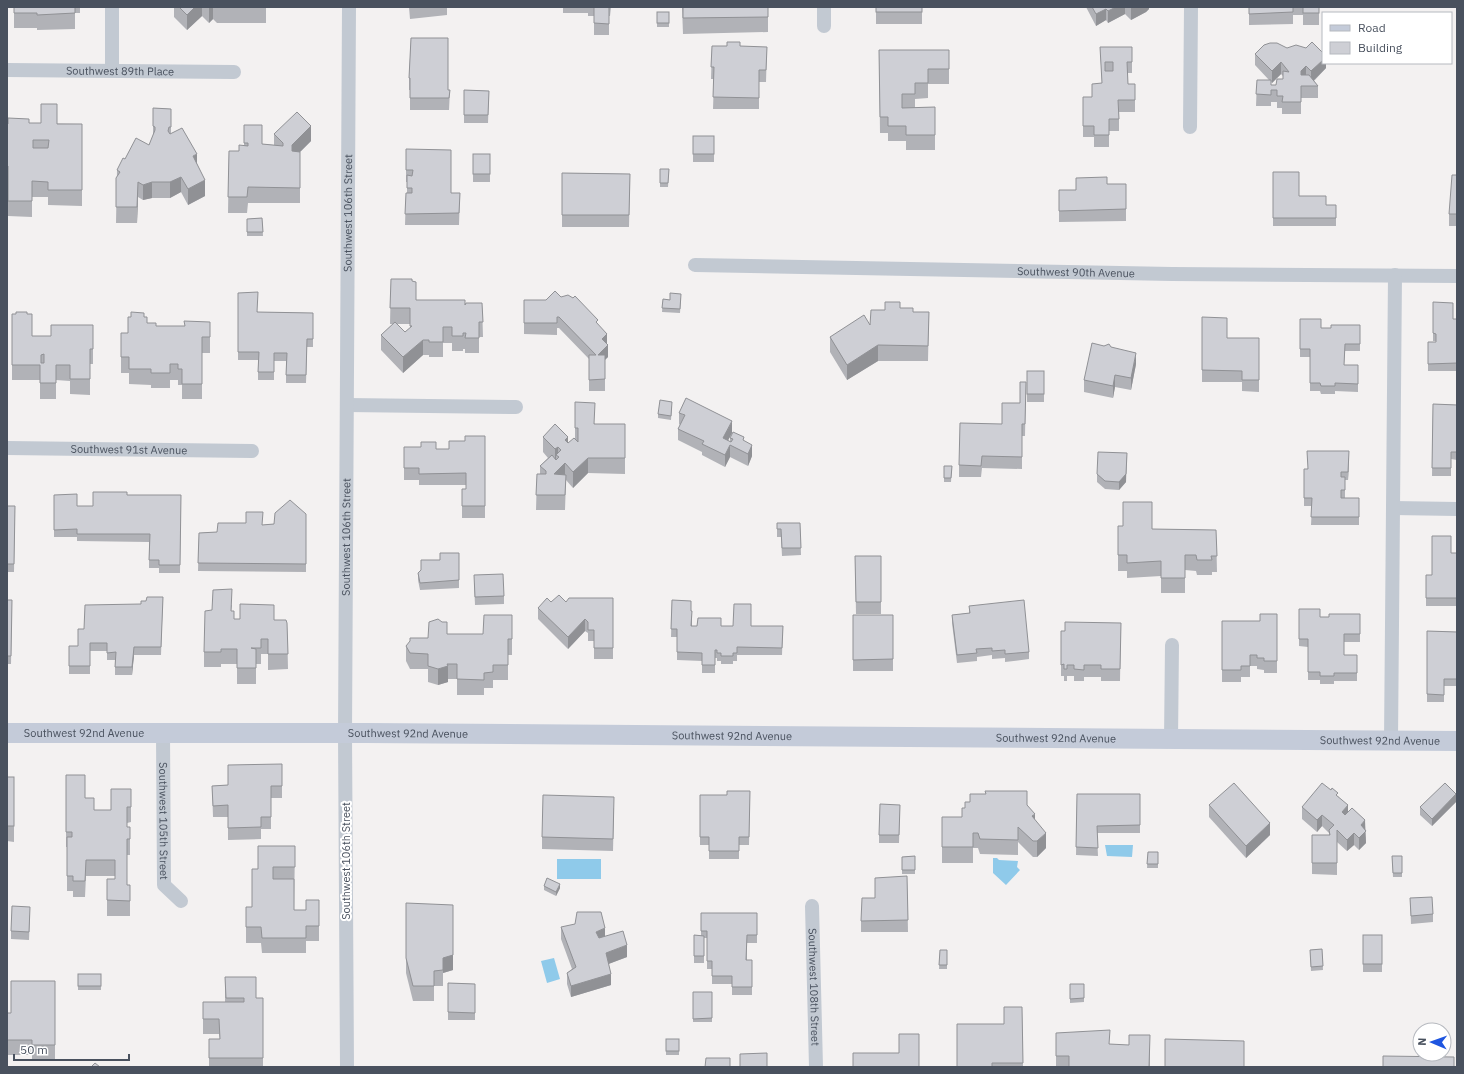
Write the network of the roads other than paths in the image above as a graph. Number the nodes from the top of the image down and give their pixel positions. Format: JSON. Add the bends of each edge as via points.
{"nodes":[{"id":1,"x":112,"y":7,"type":"edge"},
{"id":2,"x":349,"y":7,"type":"edge"},
{"id":3,"x":824,"y":7,"type":"edge"},
{"id":4,"x":1191,"y":7,"type":"edge"},
{"id":5,"x":824,"y":26,"type":"dead end"},
{"id":6,"x":7,"y":70,"type":"edge"},
{"id":7,"x":112,"y":70,"type":"junction"},
{"id":8,"x":234,"y":72,"type":"dead end"},
{"id":9,"x":1190,"y":127,"type":"dead end"},
{"id":10,"x":695,"y":265,"type":"dead end"},
{"id":11,"x":1395,"y":275,"type":"junction"},
{"id":12,"x":1457,"y":276,"type":"edge"},
{"id":13,"x":348,"y":405,"type":"junction"},
{"id":14,"x":516,"y":407,"type":"dead end"},
{"id":15,"x":7,"y":448,"type":"edge"},
{"id":16,"x":252,"y":451,"type":"dead end"},
{"id":17,"x":1393,"y":508,"type":"junction"},
{"id":18,"x":1457,"y":509,"type":"edge"},
{"id":19,"x":1172,"y":645,"type":"dead end"},
{"id":20,"x":7,"y":733,"type":"edge"},
{"id":21,"x":163,"y":734,"type":"junction"},
{"id":22,"x":345,"y":734,"type":"junction"},
{"id":23,"x":1171,"y":740,"type":"junction"},
{"id":24,"x":1391,"y":741,"type":"junction"},
{"id":25,"x":1457,"y":741,"type":"edge"},
{"id":26,"x":181,"y":901,"type":"dead end"},
{"id":27,"x":812,"y":906,"type":"dead end"},
{"id":28,"x":347,"y":1067,"type":"edge"},
{"id":29,"x":816,"y":1067,"type":"edge"}],
"edges":[{"from":1,"to":7,"type":"street"},
{"from":2,"to":13,"type":"street","name":"Southwest 106th Street"},
{"from":3,"to":5,"type":"street"},
{"from":4,"to":9,"type":"street"},
{"from":6,"to":7,"type":"street","name":"Southwest 89th Place"},
{"from":7,"to":8,"type":"street","name":"Southwest 89th Place"},
{"from":10,"to":11,"type":"street","name":"Southwest 90th Avenue","via":[[1165,274]]},
{"from":11,"to":12,"type":"street","name":"Southwest 90th Avenue"},
{"from":11,"to":17,"type":"street"},
{"from":13,"to":14,"type":"street"},
{"from":13,"to":22,"type":"street","name":"Southwest 106th Street"},
{"from":15,"to":16,"type":"street","name":"Southwest 91st Avenue"},
{"from":17,"to":18,"type":"street"},
{"from":17,"to":24,"type":"street"},
{"from":19,"to":23,"type":"street"},
{"from":20,"to":21,"type":"street","name":"Southwest 92nd Avenue"},
{"from":21,"to":22,"type":"street","name":"Southwest 92nd Avenue"},
{"from":21,"to":26,"type":"street","name":"Southwest 105th Street","via":[[164,885]]},
{"from":22,"to":23,"type":"street","name":"Southwest 92nd Avenue"},
{"from":22,"to":28,"type":"street","name":"Southwest 106th Street"},
{"from":23,"to":24,"type":"street","name":"Southwest 92nd Avenue"},
{"from":24,"to":25,"type":"street","name":"Southwest 92nd Avenue"},
{"from":27,"to":29,"type":"street","name":"Southwest 108th Street"}]}
